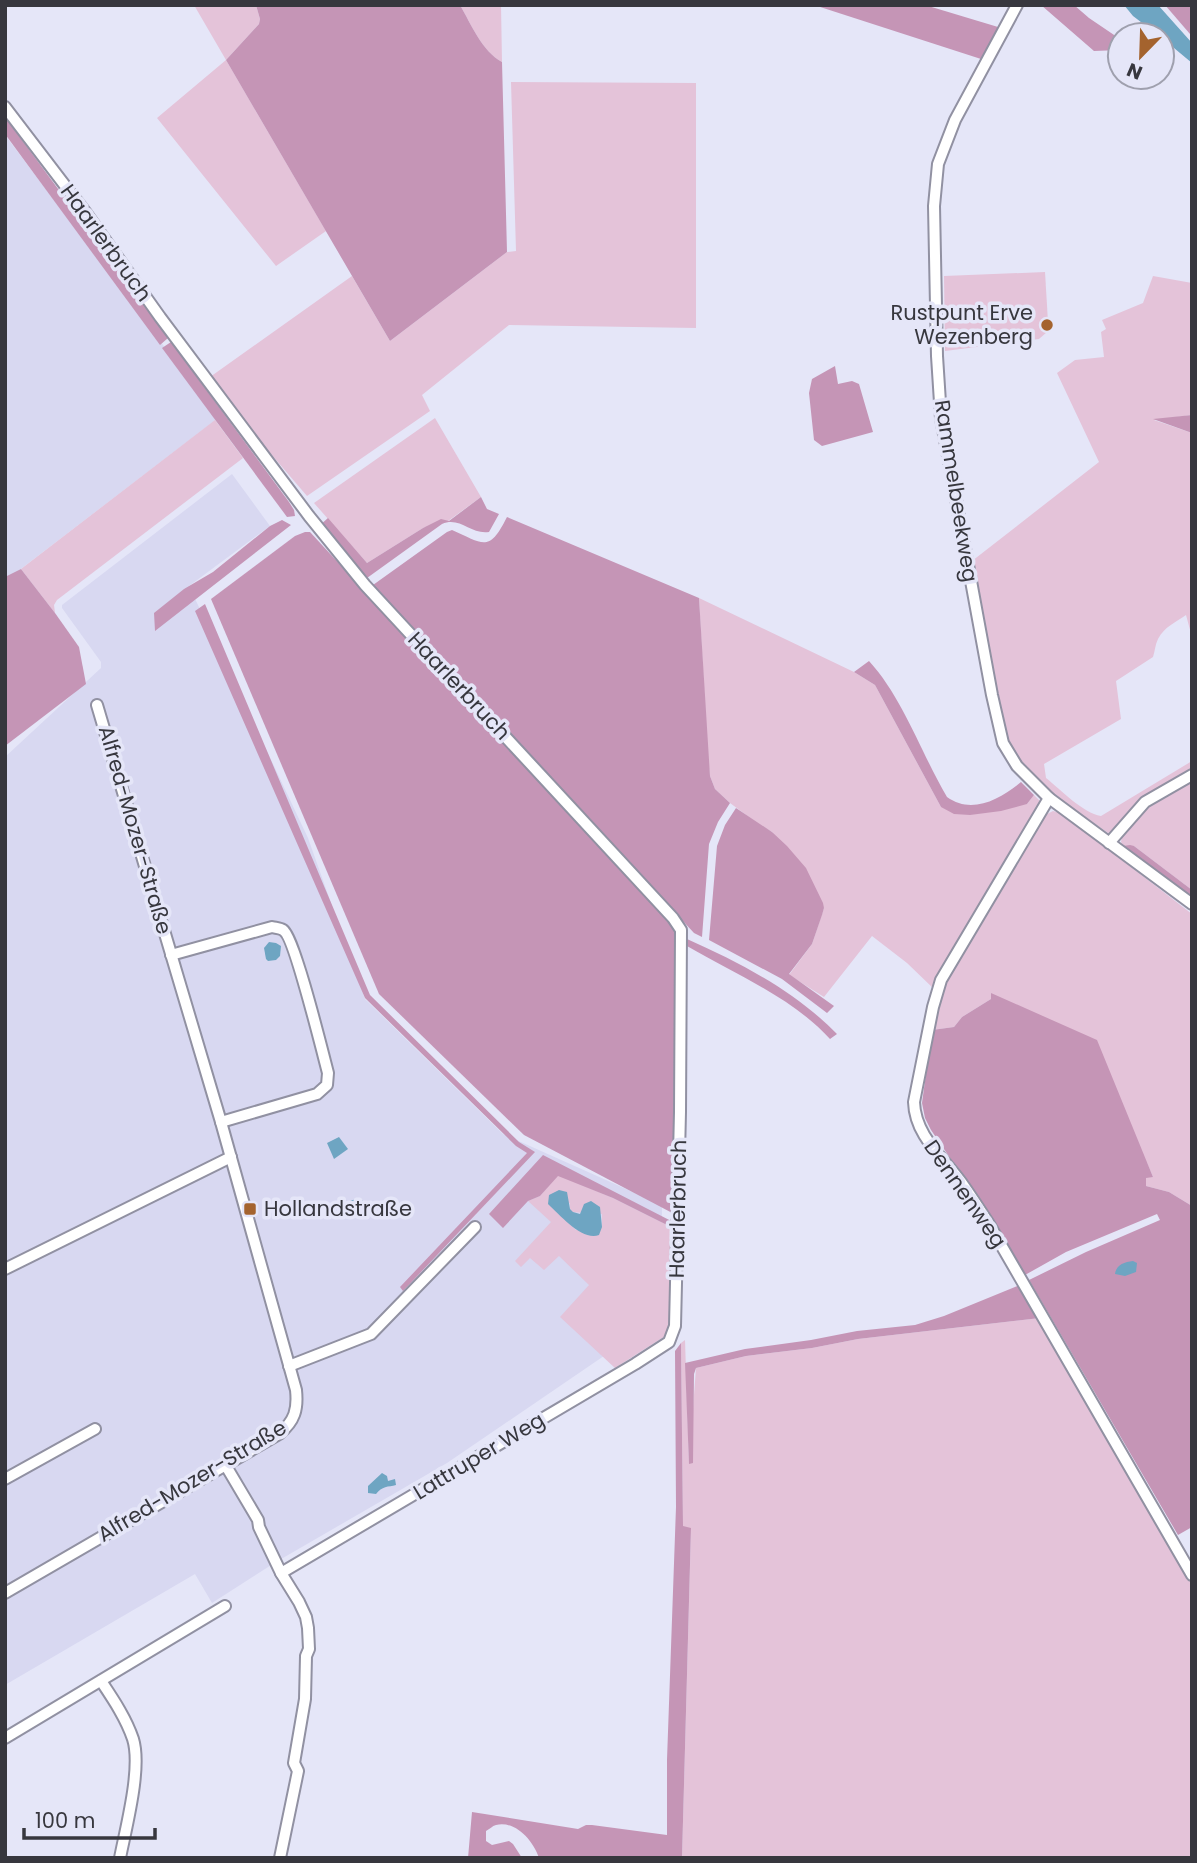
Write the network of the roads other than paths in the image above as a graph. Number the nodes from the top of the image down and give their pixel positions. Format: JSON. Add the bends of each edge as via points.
{"nodes":[{"id":1,"x":1017,"y":5,"type":"edge"},
{"id":2,"x":5,"y":107,"type":"edge"},
{"id":3,"x":97,"y":705,"type":"dead end"},
{"id":4,"x":1192,"y":775,"type":"edge"},
{"id":5,"x":1049,"y":798,"type":"junction"},
{"id":6,"x":1109,"y":843,"type":"junction"},
{"id":7,"x":1192,"y":904,"type":"edge"},
{"id":8,"x":171,"y":955,"type":"junction"},
{"id":9,"x":221,"y":1122,"type":"junction"},
{"id":10,"x":231,"y":1157,"type":"junction"},
{"id":11,"x":475,"y":1227,"type":"dead end"},
{"id":12,"x":5,"y":1269,"type":"edge"},
{"id":13,"x":673,"y":1335,"type":"joint"},
{"id":14,"x":289,"y":1366,"type":"junction"},
{"id":15,"x":95,"y":1429,"type":"dead end"},
{"id":16,"x":226,"y":1466,"type":"junction"},
{"id":17,"x":5,"y":1479,"type":"edge"},
{"id":18,"x":281,"y":1573,"type":"junction"},
{"id":19,"x":1192,"y":1575,"type":"edge"},
{"id":20,"x":5,"y":1593,"type":"edge"},
{"id":21,"x":225,"y":1606,"type":"dead end"},
{"id":22,"x":101,"y":1681,"type":"junction"},
{"id":23,"x":5,"y":1738,"type":"edge"},
{"id":24,"x":120,"y":1858,"type":"edge"},
{"id":25,"x":280,"y":1858,"type":"edge"}],
"edges":[{"from":1,"to":5,"type":"street","name":"Rammelbeekweg","via":[[955,120],[939,164],[934,206],[937,356],[942,418],[1003,743],[1017,766]]},
{"from":2,"to":13,"type":"street","name":"Haarlerbruch","via":[[332,545],[677,923],[681,938],[680,1112]]},
{"from":3,"to":8,"type":"street","name":"Alfred-Mozer-Straße"},
{"from":4,"to":6,"type":"street","via":[[1145,803]]},
{"from":5,"to":6,"type":"street","name":"Rammelbeekweg"},
{"from":5,"to":19,"type":"street","name":"Dennenweg","via":[[942,980],[915,1108],[920,1128],[989,1224]]},
{"from":6,"to":7,"type":"street","name":"Rammelbeekweg"},
{"from":8,"to":9,"type":"street","name":"Alfred-Mozer-Straße"},
{"from":8,"to":9,"type":"street","name":"Alfred-Mozer-Straße","via":[[272,927],[283,929],[304,984],[328,1073],[327,1085],[317,1094]]},
{"from":9,"to":10,"type":"street","name":"Alfred-Mozer-Straße"},
{"from":10,"to":12,"type":"street"},
{"from":10,"to":14,"type":"street","name":"Alfred-Mozer-Straße"},
{"from":11,"to":14,"type":"street","via":[[371,1334]]},
{"from":13,"to":18,"type":"street","name":"Lattruper Weg","via":[[635,1364]]},
{"from":14,"to":16,"type":"street","name":"Alfred-Mozer-Straße","via":[[297,1401],[293,1421]]},
{"from":15,"to":17,"type":"street"},
{"from":16,"to":18,"type":"street","via":[[258,1520]]},
{"from":16,"to":20,"type":"street","name":"Alfred-Mozer-Straße"},
{"from":18,"to":25,"type":"street","via":[[303,1609],[310,1637],[294,1763],[298,1771]]},
{"from":21,"to":22,"type":"street"},
{"from":22,"to":23,"type":"street"},
{"from":22,"to":24,"type":"street","via":[[124,1719],[136,1755]]}]}
